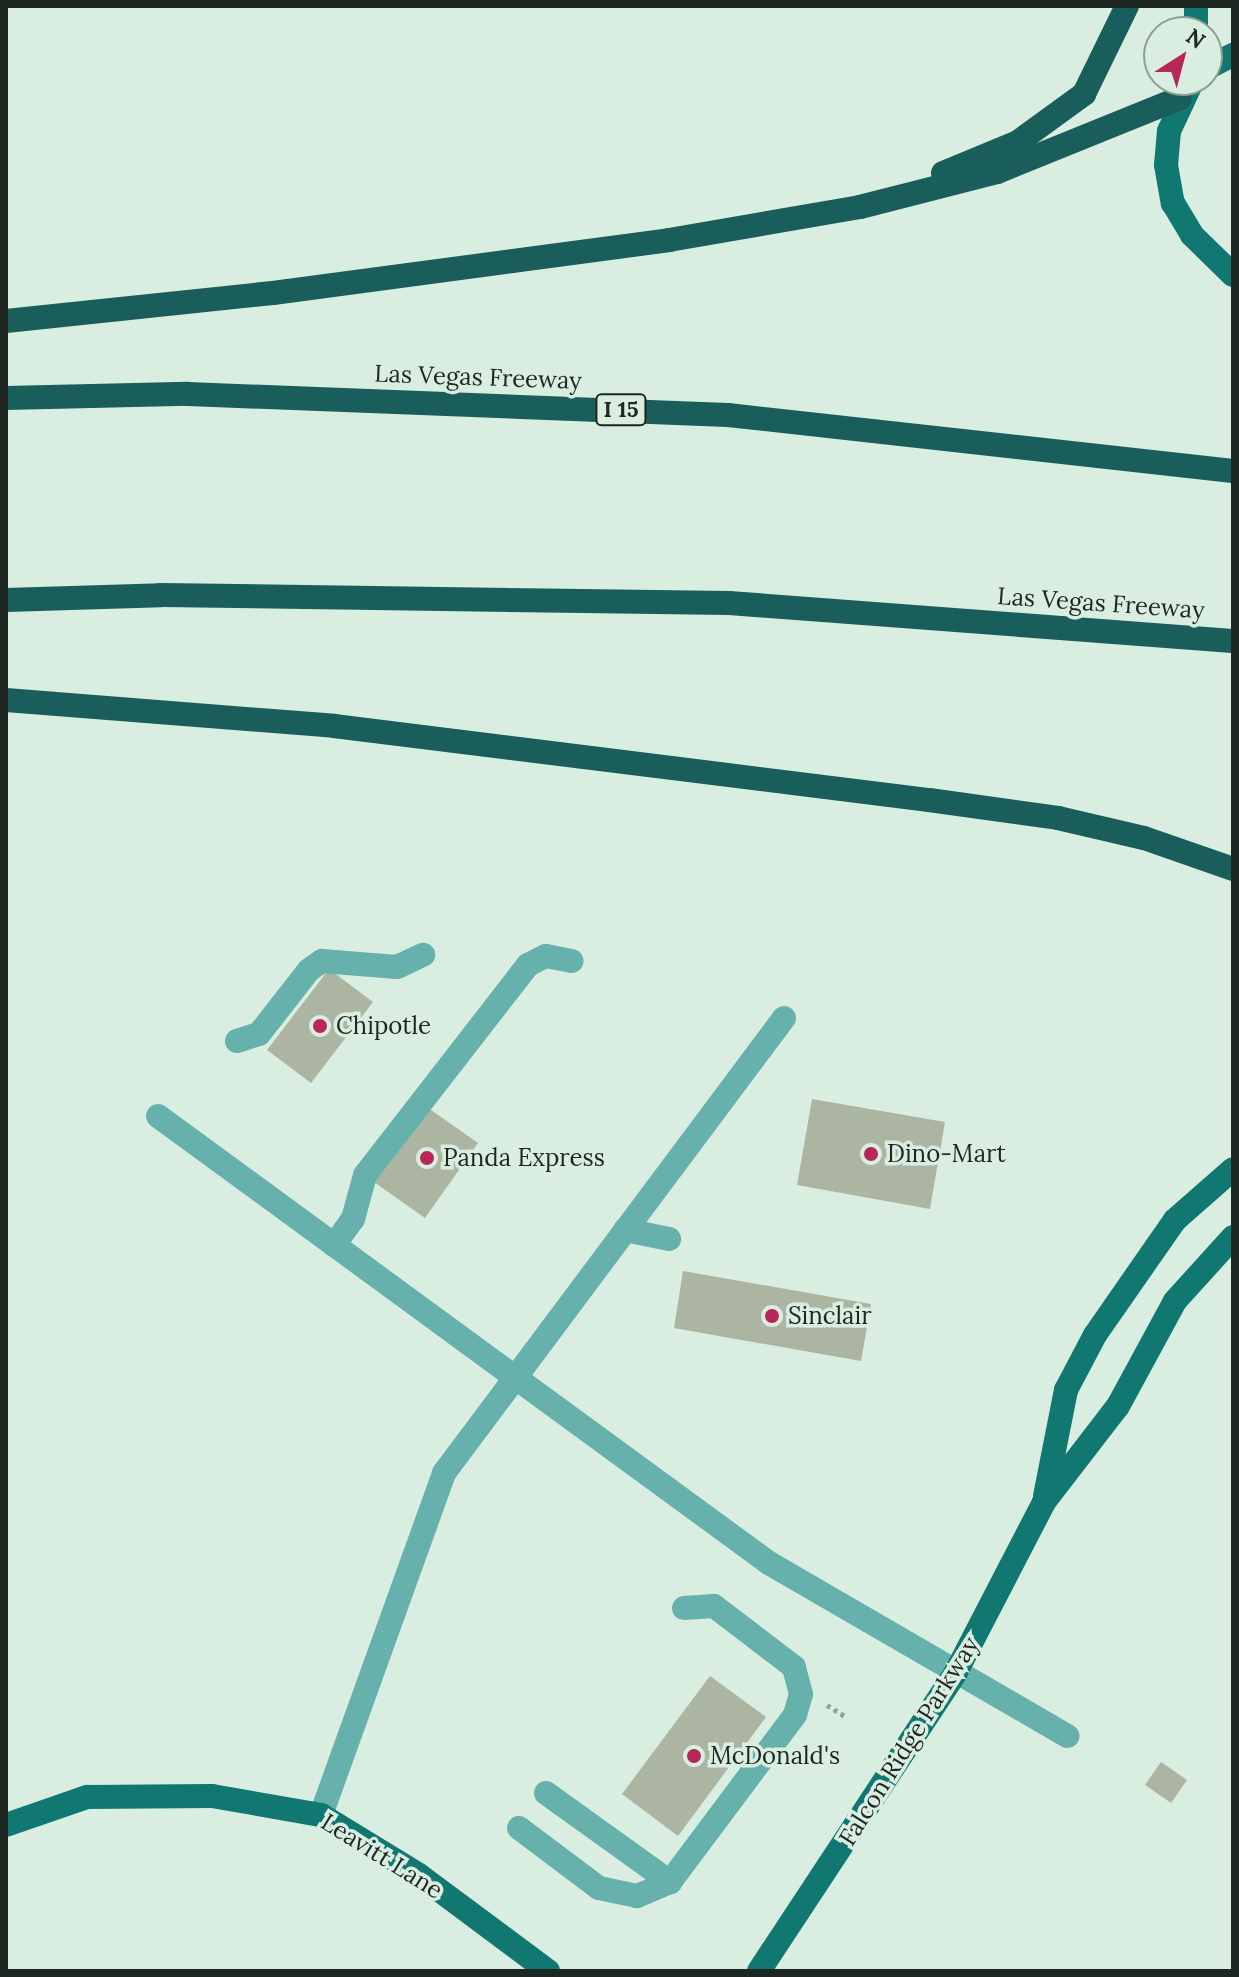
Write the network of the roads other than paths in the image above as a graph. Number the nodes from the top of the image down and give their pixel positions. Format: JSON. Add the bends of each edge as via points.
{"nodes":[{"id":1,"x":1127,"y":6,"type":"edge"},
{"id":2,"x":1171,"y":96,"type":"edge"},
{"id":3,"x":1184,"y":96,"type":"edge"},
{"id":4,"x":860,"y":207,"type":"junction"},
{"id":5,"x":1228,"y":268,"type":"edge"},
{"id":6,"x":6,"y":321,"type":"edge"},
{"id":7,"x":6,"y":398,"type":"edge"},
{"id":8,"x":1233,"y":471,"type":"edge"},
{"id":9,"x":6,"y":600,"type":"edge"},
{"id":10,"x":1233,"y":641,"type":"edge"},
{"id":11,"x":6,"y":700,"type":"edge"},
{"id":12,"x":1233,"y":869,"type":"edge"},
{"id":13,"x":423,"y":955,"type":"dead end"},
{"id":14,"x":572,"y":961,"type":"dead end"},
{"id":15,"x":784,"y":1018,"type":"dead end"},
{"id":16,"x":237,"y":1041,"type":"dead end"},
{"id":17,"x":158,"y":1116,"type":"dead end"},
{"id":18,"x":1233,"y":1169,"type":"edge"},
{"id":19,"x":625,"y":1230,"type":"junction"},
{"id":20,"x":1233,"y":1237,"type":"edge"},
{"id":21,"x":669,"y":1239,"type":"dead end"},
{"id":22,"x":334,"y":1245,"type":"junction"},
{"id":23,"x":515,"y":1378,"type":"junction"},
{"id":24,"x":1044,"y":1502,"type":"junction"},
{"id":25,"x":684,"y":1608,"type":"dead end"},
{"id":26,"x":956,"y":1672,"type":"junction"},
{"id":27,"x":1067,"y":1736,"type":"dead end"},
{"id":28,"x":546,"y":1793,"type":"dead end"},
{"id":29,"x":321,"y":1815,"type":"junction"},
{"id":30,"x":6,"y":1825,"type":"edge"},
{"id":31,"x":519,"y":1828,"type":"dead end"},
{"id":32,"x":670,"y":1882,"type":"junction"},
{"id":33,"x":548,"y":1971,"type":"edge"},
{"id":34,"x":759,"y":1971,"type":"edge"}],
"edges":[{"from":1,"to":4,"type":"highway","via":[[1084,94],[1058,117],[1018,142]]},
{"from":2,"to":4,"type":"highway","via":[[997,172]]},
{"from":3,"to":5,"type":"main road","via":[[1169,131],[1166,165],[1173,203],[1192,235]]},
{"from":4,"to":6,"type":"highway","via":[[669,240],[273,293]]},
{"from":7,"to":8,"type":"highway","name":"Las Vegas Freeway","number":"I 15","via":[[188,394],[728,415]]},
{"from":9,"to":10,"type":"highway","name":"Las Vegas Freeway","via":[[161,595],[729,603]]},
{"from":11,"to":12,"type":"highway","via":[[349,727],[929,800],[1058,818],[1144,838]]},
{"from":13,"to":16,"type":"lane","via":[[397,967],[322,961],[259,1034]]},
{"from":14,"to":22,"type":"lane","via":[[546,956],[528,965],[365,1175],[353,1219]]},
{"from":15,"to":19,"type":"lane"},
{"from":17,"to":22,"type":"lane"},
{"from":18,"to":24,"type":"main road","name":"Falcon Ridge Parkway","via":[[1175,1220],[1095,1335],[1066,1390]]},
{"from":19,"to":21,"type":"lane"},
{"from":19,"to":23,"type":"lane"},
{"from":20,"to":24,"type":"main road","name":"Falcon Ridge Parkway","via":[[1175,1301],[1118,1406]]},
{"from":22,"to":23,"type":"lane"},
{"from":23,"to":26,"type":"lane","via":[[769,1563]]},
{"from":23,"to":29,"type":"lane","via":[[444,1473]]},
{"from":24,"to":26,"type":"main road","name":"Falcon Ridge Parkway"},
{"from":25,"to":32,"type":"lane","via":[[714,1606],[794,1667],[801,1694],[795,1715]]},
{"from":26,"to":27,"type":"lane"},
{"from":26,"to":34,"type":"main road","name":"Falcon Ridge Parkway"},
{"from":28,"to":32,"type":"lane"},
{"from":29,"to":30,"type":"main road","name":"Leavitt Lane","via":[[212,1796],[87,1797]]},
{"from":29,"to":33,"type":"main road","name":"Leavitt Lane","via":[[419,1875]]},
{"from":31,"to":32,"type":"lane","via":[[599,1888],[637,1896]]}]}
